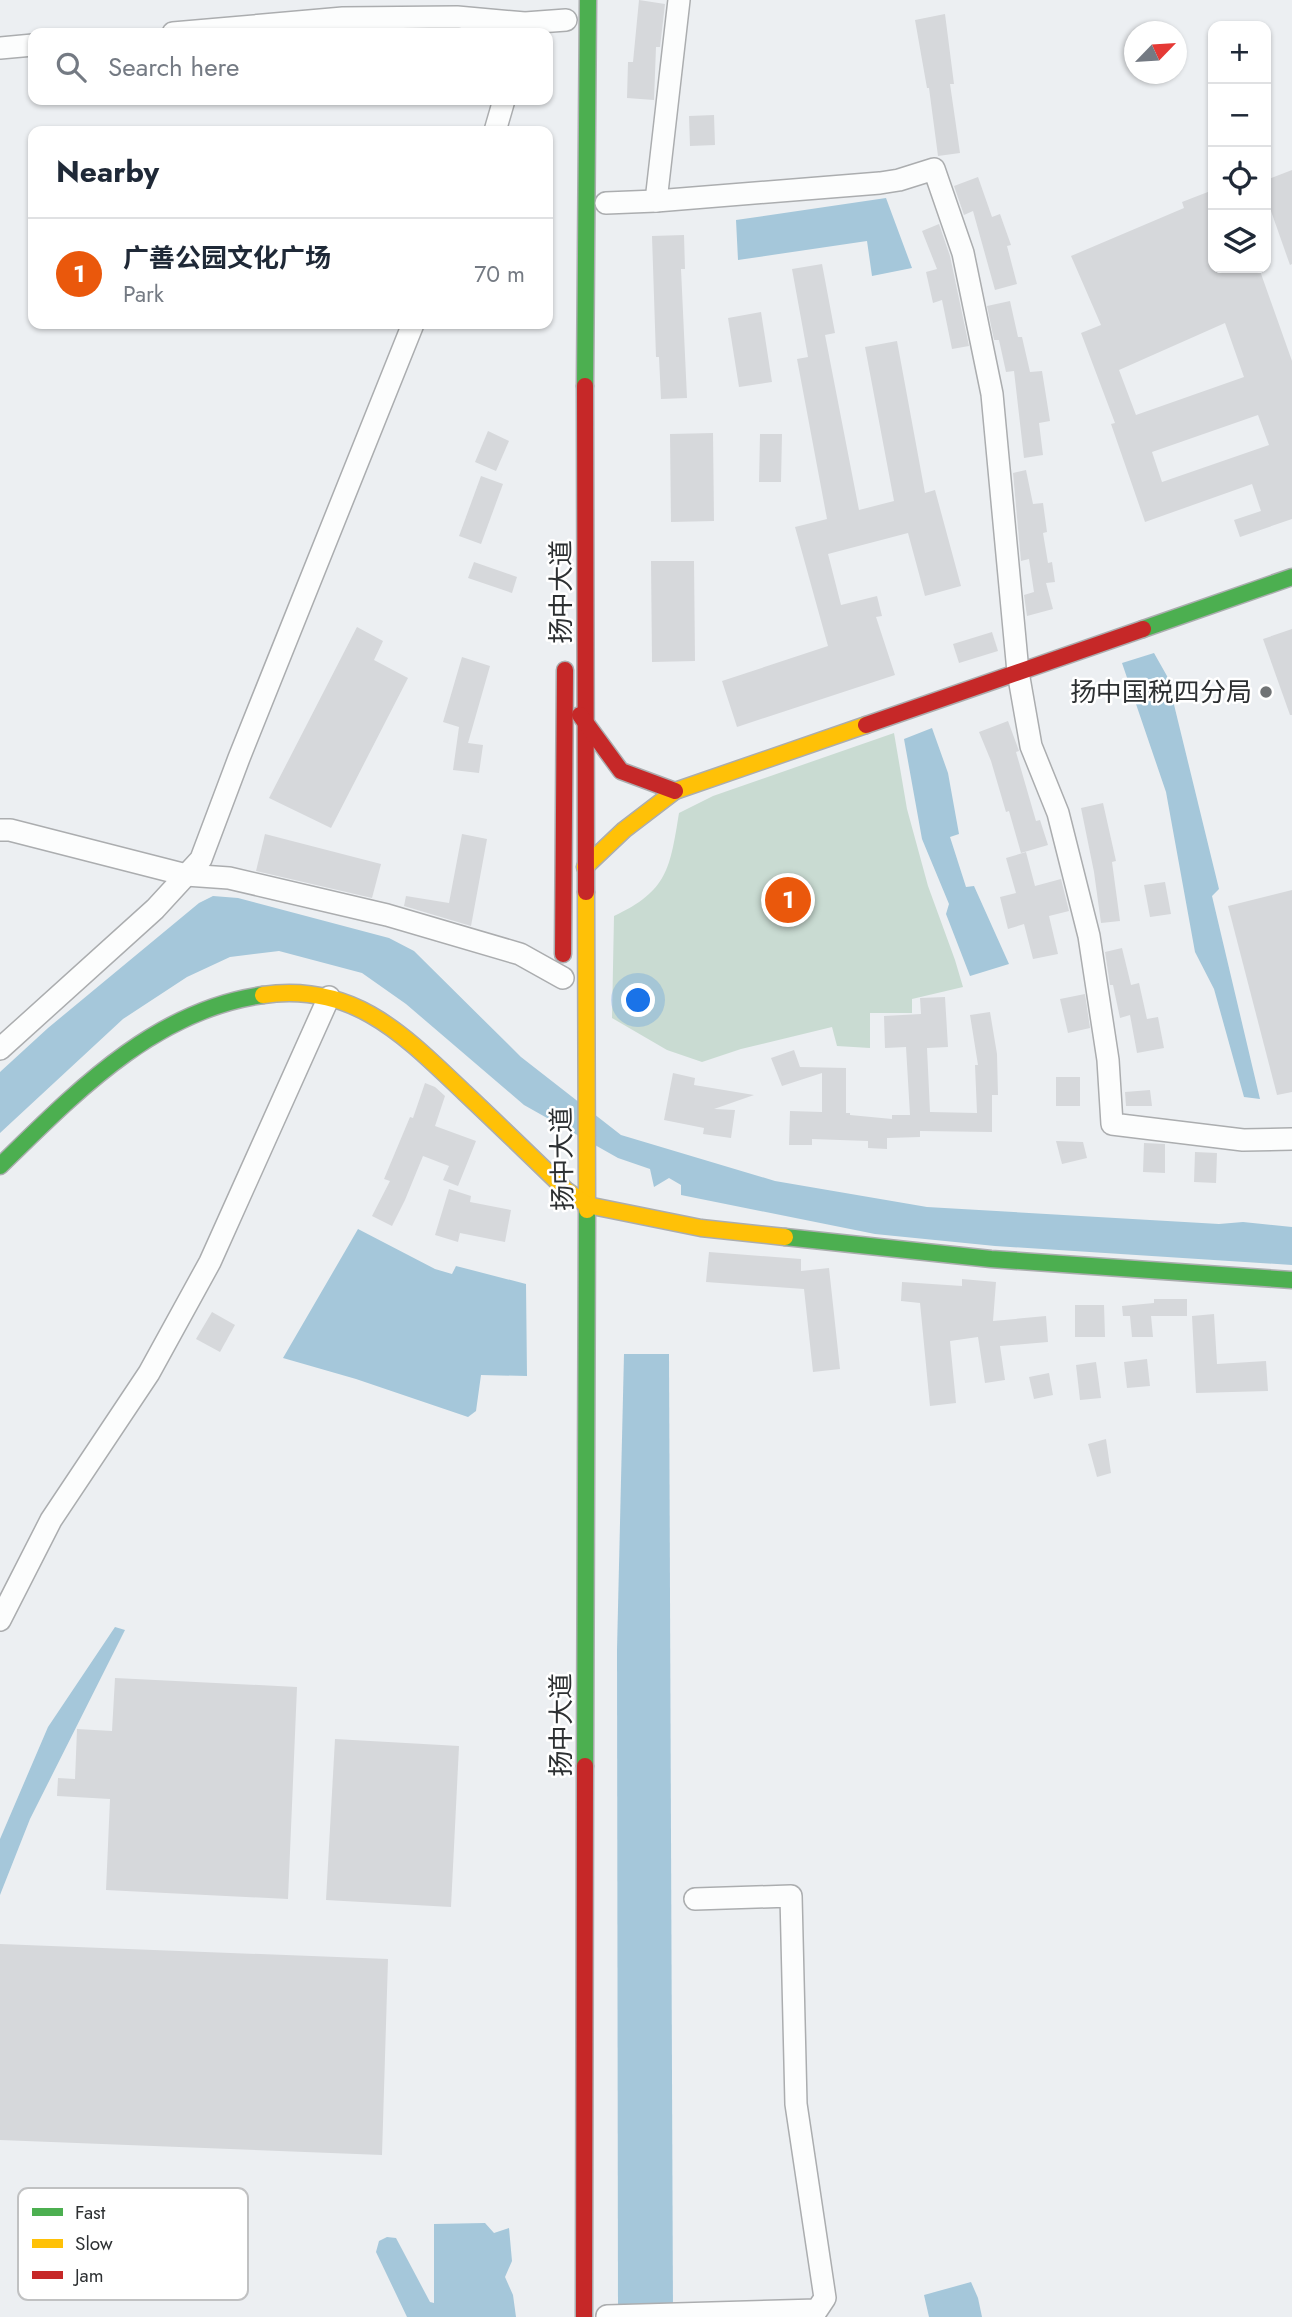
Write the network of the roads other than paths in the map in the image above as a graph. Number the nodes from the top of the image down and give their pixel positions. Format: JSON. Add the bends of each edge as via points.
{"nodes":[{"id":1,"x":588,"y":0,"type":"edge"},
{"id":2,"x":679,"y":0,"type":"edge"},
{"id":3,"x":572,"y":19,"type":"edge"},
{"id":4,"x":234,"y":28,"type":"edge"},
{"id":5,"x":523,"y":28,"type":"edge"},
{"id":6,"x":28,"y":45,"type":"edge"},
{"id":7,"x":0,"y":48,"type":"edge"},
{"id":8,"x":503,"y":105,"type":"edge"},
{"id":9,"x":496,"y":126,"type":"edge"},
{"id":10,"x":656,"y":201,"type":"junction"},
{"id":11,"x":606,"y":203,"type":"dead end"},
{"id":12,"x":411,"y":329,"type":"edge"},
{"id":13,"x":1292,"y":577,"type":"edge"},
{"id":14,"x":565,"y":651,"type":"dead end"},
{"id":15,"x":1018,"y":672,"type":"junction"},
{"id":16,"x":565,"y":692,"type":"junction"},
{"id":17,"x":586,"y":723,"type":"junction"},
{"id":18,"x":675,"y":791,"type":"junction"},
{"id":19,"x":0,"y":830,"type":"edge"},
{"id":20,"x":585,"y":867,"type":"junction"},
{"id":21,"x":186,"y":875,"type":"junction"},
{"id":22,"x":584,"y":980,"type":"junction"},
{"id":23,"x":563,"y":985,"type":"junction"},
{"id":24,"x":328,"y":997,"type":"junction"},
{"id":25,"x":0,"y":1049,"type":"edge"},
{"id":26,"x":1292,"y":1139,"type":"edge"},
{"id":27,"x":565,"y":1163,"type":"dead end"},
{"id":28,"x":0,"y":1166,"type":"edge"},
{"id":29,"x":566,"y":1197,"type":"junction"},
{"id":30,"x":587,"y":1205,"type":"junction"},
{"id":31,"x":1292,"y":1280,"type":"edge"},
{"id":32,"x":0,"y":1620,"type":"edge"},
{"id":33,"x":695,"y":1899,"type":"dead end"},
{"id":34,"x":607,"y":2316,"type":"edge"},
{"id":35,"x":584,"y":2317,"type":"edge"}],
"edges":[{"from":1,"to":3,"type":"main road","name":"扬中大道"},
{"from":2,"to":10,"type":"street"},
{"from":3,"to":5,"type":"street"},
{"from":3,"to":17,"type":"main road","name":"扬中大道","via":[[584,266]]},
{"from":4,"to":5,"type":"street","via":[[343,19],[457,17]]},
{"from":6,"to":7,"type":"street"},
{"from":8,"to":9,"type":"street"},
{"from":10,"to":11,"type":"street"},
{"from":10,"to":15,"type":"street","via":[[880,183],[934,169],[962,253],[992,394]]},
{"from":12,"to":21,"type":"street","via":[[201,859]]},
{"from":13,"to":15,"type":"main road"},
{"from":14,"to":16,"type":"main road","name":"扬中大道"},
{"from":15,"to":18,"type":"main road"},
{"from":15,"to":26,"type":"street","via":[[1031,747],[1058,813],[1089,936],[1108,1060],[1112,1124],[1243,1140]]},
{"from":16,"to":17,"type":"main road"},
{"from":16,"to":23,"type":"main road","name":"扬中大道"},
{"from":17,"to":18,"type":"main road","via":[[621,771]]},
{"from":17,"to":20,"type":"main road","name":"扬中大道"},
{"from":18,"to":20,"type":"main road"},
{"from":19,"to":21,"type":"street"},
{"from":20,"to":22,"type":"main road","name":"扬中大道"},
{"from":21,"to":23,"type":"street","via":[[229,878],[387,915],[520,954]]},
{"from":21,"to":25,"type":"street","via":[[155,909]]},
{"from":22,"to":23,"type":"main road"},
{"from":22,"to":30,"type":"main road","name":"扬中大道"},
{"from":24,"to":28,"type":"main road","via":[[304,992],[257,994],[216,1002],[168,1025],[105,1068]]},
{"from":24,"to":29,"type":"main road","via":[[342,999],[378,1018],[416,1046]]},
{"from":24,"to":32,"type":"street","via":[[210,1262],[149,1373],[51,1520]]},
{"from":27,"to":29,"type":"main road","name":"扬中大道"},
{"from":29,"to":30,"type":"main road"},
{"from":30,"to":31,"type":"main road","via":[[701,1228],[991,1259]]},
{"from":30,"to":35,"type":"main road","name":"扬中大道"},
{"from":33,"to":34,"type":"street","via":[[791,1896],[796,2104],[825,2298],[817,2310]]}]}
